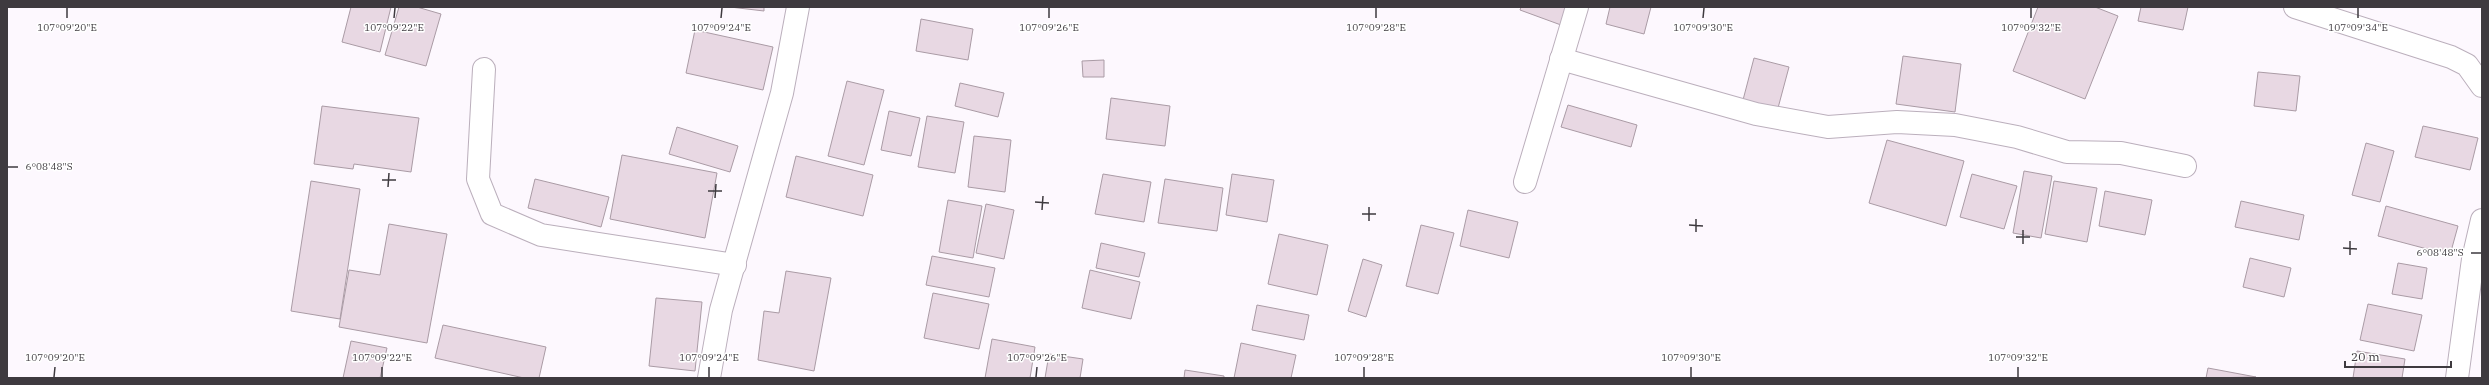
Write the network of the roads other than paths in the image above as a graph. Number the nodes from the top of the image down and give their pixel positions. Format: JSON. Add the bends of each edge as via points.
{"nodes":[{"id":1,"x":798,"y":7,"type":"edge"},
{"id":2,"x":1577,"y":7,"type":"edge"},
{"id":3,"x":2295,"y":7,"type":"edge"},
{"id":4,"x":1561,"y":59,"type":"junction"},
{"id":5,"x":484,"y":69,"type":"dead end"},
{"id":6,"x":2482,"y":86,"type":"edge"},
{"id":7,"x":2185,"y":166,"type":"dead end"},
{"id":8,"x":1525,"y":182,"type":"dead end"},
{"id":9,"x":2482,"y":220,"type":"edge"},
{"id":10,"x":735,"y":264,"type":"junction"},
{"id":11,"x":709,"y":378,"type":"edge"},
{"id":12,"x":2457,"y":378,"type":"edge"}],
"edges":[{"from":1,"to":10,"type":"street","via":[[782,92]]},
{"from":2,"to":4,"type":"street"},
{"from":3,"to":6,"type":"street","via":[[2451,57],[2467,65]]},
{"from":4,"to":7,"type":"street","via":[[1756,114],[1828,127],[1898,122],[1955,125],[2017,137],[2067,152],[2121,153]]},
{"from":4,"to":8,"type":"street"},
{"from":5,"to":10,"type":"street","via":[[478,179],[492,214],[542,235]]},
{"from":9,"to":12,"type":"street","via":[[2473,259]]},
{"from":10,"to":11,"type":"street","via":[[722,310]]}]}
